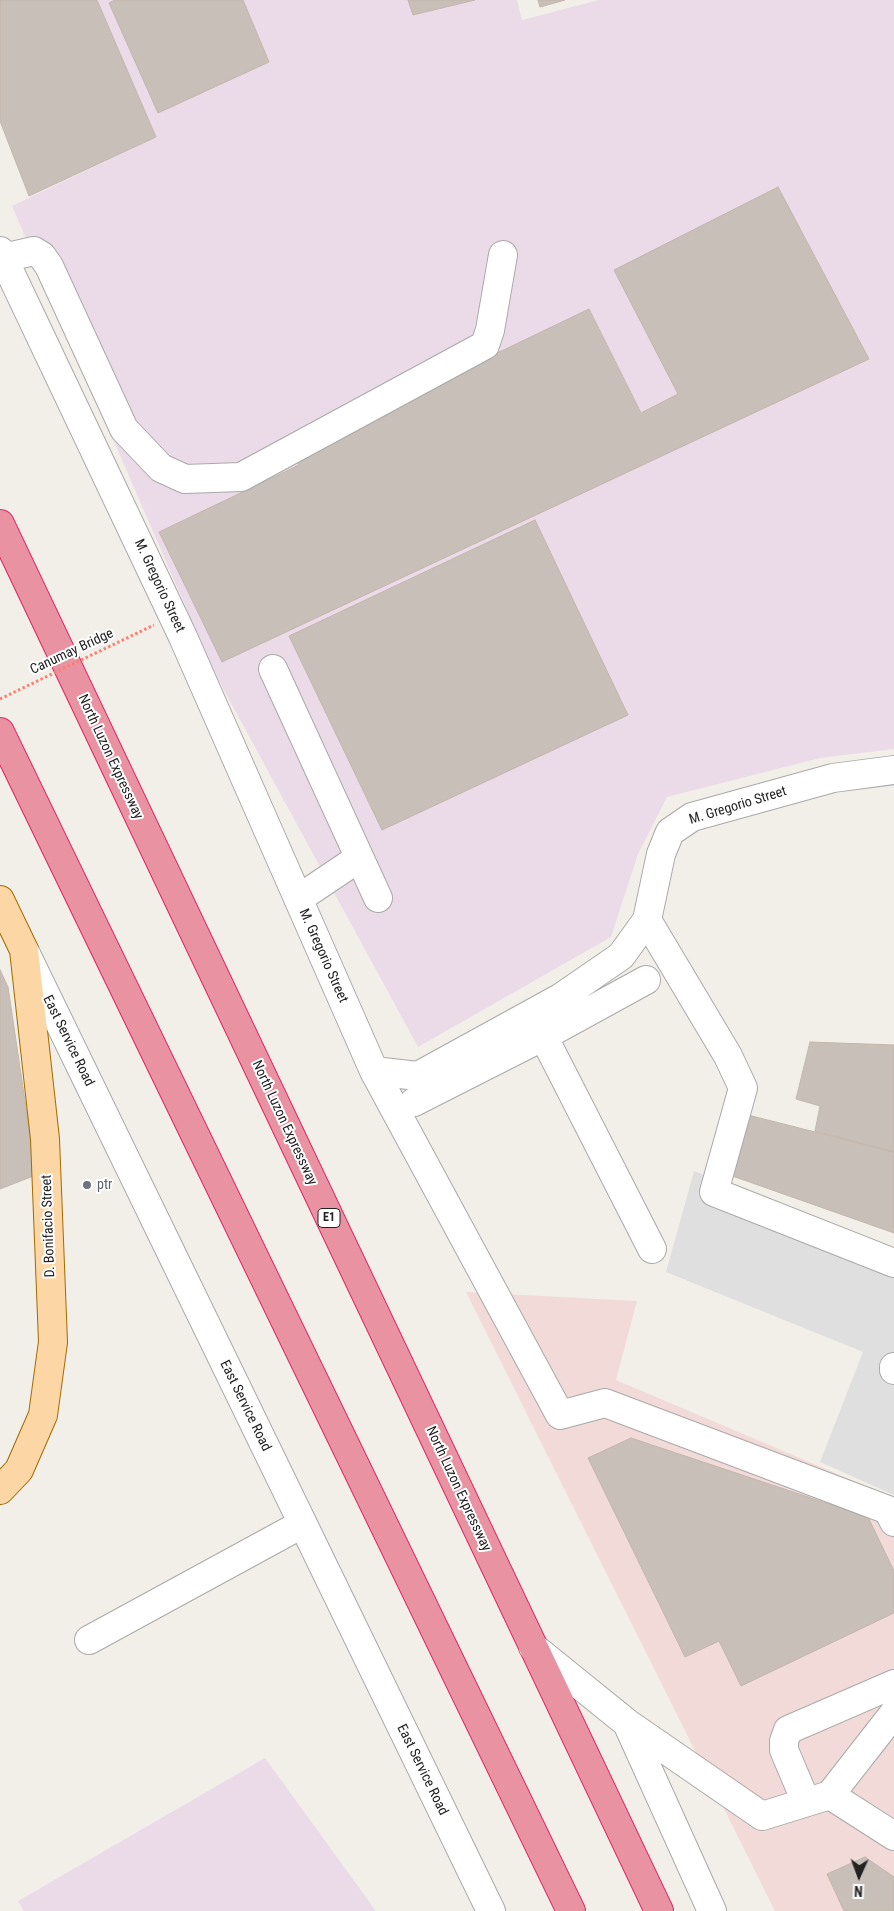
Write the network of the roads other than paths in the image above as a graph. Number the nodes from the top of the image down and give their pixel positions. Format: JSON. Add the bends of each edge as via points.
{"nodes":[{"id":1,"x":2,"y":255,"type":"edge"},
{"id":2,"x":504,"y":255,"type":"dead end"},
{"id":3,"x":0,"y":524,"type":"edge"},
{"id":4,"x":273,"y":669,"type":"dead end"},
{"id":5,"x":0,"y":732,"type":"edge"},
{"id":6,"x":894,"y":770,"type":"edge"},
{"id":7,"x":359,"y":858,"type":"junction"},
{"id":8,"x":378,"y":898,"type":"dead end"},
{"id":9,"x":298,"y":899,"type":"junction"},
{"id":10,"x":0,"y":900,"type":"edge"},
{"id":11,"x":647,"y":920,"type":"junction"},
{"id":12,"x":24,"y":950,"type":"junction"},
{"id":13,"x":646,"y":980,"type":"dead end"},
{"id":14,"x":538,"y":1025,"type":"junction"},
{"id":15,"x":374,"y":1071,"type":"junction"},
{"id":16,"x":414,"y":1102,"type":"dead end"},
{"id":17,"x":652,"y":1250,"type":"dead end"},
{"id":18,"x":894,"y":1263,"type":"edge"},
{"id":19,"x":0,"y":1490,"type":"edge"},
{"id":20,"x":894,"y":1522,"type":"edge"},
{"id":21,"x":302,"y":1524,"type":"junction"},
{"id":22,"x":89,"y":1640,"type":"dead end"},
{"id":23,"x":533,"y":1647,"type":"junction"},
{"id":24,"x":894,"y":1684,"type":"edge"},
{"id":25,"x":894,"y":1713,"type":"edge"},
{"id":26,"x":626,"y":1723,"type":"junction"},
{"id":27,"x":818,"y":1799,"type":"junction"},
{"id":28,"x":894,"y":1836,"type":"edge"},
{"id":29,"x":491,"y":1911,"type":"edge"},
{"id":30,"x":571,"y":1911,"type":"edge"},
{"id":31,"x":659,"y":1911,"type":"edge"},
{"id":32,"x":712,"y":1911,"type":"edge"}],
"edges":[{"from":1,"to":2,"type":"street","via":[[34,251],[42,256],[54,275],[124,429],[161,468],[184,479],[242,477],[485,345]]},
{"from":1,"to":9,"type":"street","name":"M. Gregorio Street","via":[[183,637]]},
{"from":3,"to":23,"type":"highway","name":"North Luzon Expressway","number":"E1"},
{"from":4,"to":7,"type":"street"},
{"from":5,"to":30,"type":"highway"},
{"from":6,"to":11,"type":"street","name":"M. Gregorio Street","via":[[833,778],[692,817],[670,832],[661,854]]},
{"from":7,"to":8,"type":"street"},
{"from":7,"to":9,"type":"street"},
{"from":9,"to":15,"type":"street","name":"M. Gregorio Street"},
{"from":10,"to":12,"type":"main road","name":"East Service Road"},
{"from":11,"to":14,"type":"street","name":"M. Gregorio Street","via":[[621,956],[560,998]]},
{"from":11,"to":18,"type":"street","via":[[742,1085],[714,1192]]},
{"from":12,"to":19,"type":"main road","name":"D. Bonifacio Street","via":[[45,1139],[53,1342],[43,1415],[19,1470]]},
{"from":12,"to":21,"type":"street","name":"East Service Road"},
{"from":13,"to":14,"type":"street"},
{"from":14,"to":15,"type":"street","name":"M. Gregorio Street","via":[[418,1076]]},
{"from":14,"to":16,"type":"street"},
{"from":14,"to":17,"type":"street"},
{"from":15,"to":20,"type":"street","via":[[560,1415],[605,1403],[888,1510]]},
{"from":21,"to":22,"type":"street"},
{"from":21,"to":29,"type":"street","name":"East Service Road"},
{"from":23,"to":26,"type":"street"},
{"from":23,"to":31,"type":"highway","name":"North Luzon Expressway","number":"E1"},
{"from":24,"to":27,"type":"street","via":[[788,1730],[784,1750]]},
{"from":25,"to":27,"type":"street"},
{"from":26,"to":27,"type":"street","via":[[762,1816]]},
{"from":26,"to":32,"type":"street"},
{"from":27,"to":28,"type":"street"}]}
